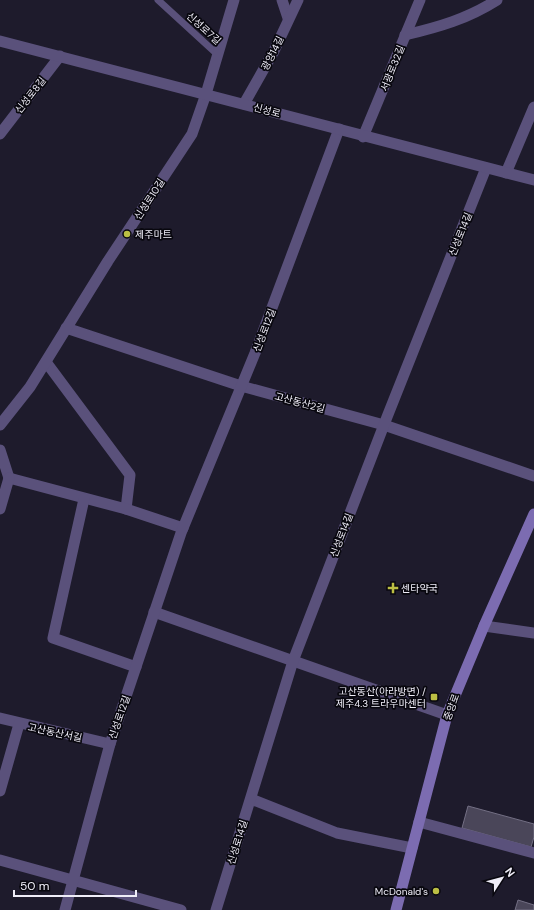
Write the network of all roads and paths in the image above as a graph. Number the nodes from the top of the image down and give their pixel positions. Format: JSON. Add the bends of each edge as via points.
{"nodes":[{"id":1,"x":158,"y":0,"type":"edge"},
{"id":2,"x":234,"y":0,"type":"edge"},
{"id":3,"x":282,"y":0,"type":"edge"},
{"id":4,"x":298,"y":0,"type":"edge"},
{"id":5,"x":420,"y":0,"type":"edge"},
{"id":6,"x":497,"y":0,"type":"edge"},
{"id":7,"x":288,"y":18,"type":"junction"},
{"id":8,"x":405,"y":35,"type":"junction"},
{"id":9,"x":0,"y":40,"type":"edge"},
{"id":10,"x":218,"y":54,"type":"junction"},
{"id":11,"x":60,"y":56,"type":"junction"},
{"id":12,"x":206,"y":94,"type":"junction"},
{"id":13,"x":244,"y":104,"type":"junction"},
{"id":14,"x":534,"y":107,"type":"edge"},
{"id":15,"x":340,"y":129,"type":"junction"},
{"id":16,"x":0,"y":134,"type":"edge"},
{"id":17,"x":364,"y":137,"type":"junction"},
{"id":18,"x":486,"y":168,"type":"junction"},
{"id":19,"x":506,"y":173,"type":"junction"},
{"id":20,"x":534,"y":180,"type":"edge"},
{"id":21,"x":66,"y":328,"type":"junction"},
{"id":22,"x":46,"y":362,"type":"junction"},
{"id":23,"x":241,"y":386,"type":"junction"},
{"id":24,"x":0,"y":425,"type":"edge"},
{"id":25,"x":384,"y":425,"type":"junction"},
{"id":26,"x":0,"y":450,"type":"edge"},
{"id":27,"x":534,"y":476,"type":"edge"},
{"id":28,"x":9,"y":478,"type":"junction"},
{"id":29,"x":84,"y":499,"type":"junction"},
{"id":30,"x":0,"y":509,"type":"edge"},
{"id":31,"x":126,"y":509,"type":"junction"},
{"id":32,"x":534,"y":514,"type":"edge"},
{"id":33,"x":183,"y":528,"type":"junction"},
{"id":34,"x":154,"y":612,"type":"junction"},
{"id":35,"x":484,"y":626,"type":"junction"},
{"id":36,"x":534,"y":633,"type":"edge"},
{"id":37,"x":293,"y":661,"type":"junction"},
{"id":38,"x":136,"y":667,"type":"junction"},
{"id":39,"x":447,"y":715,"type":"junction"},
{"id":40,"x":0,"y":718,"type":"edge"},
{"id":41,"x":19,"y":724,"type":"junction"},
{"id":42,"x":110,"y":744,"type":"junction"},
{"id":43,"x":0,"y":791,"type":"edge"},
{"id":44,"x":250,"y":799,"type":"junction"},
{"id":45,"x":419,"y":822,"type":"junction"},
{"id":46,"x":412,"y":848,"type":"junction"},
{"id":47,"x":534,"y":853,"type":"edge"},
{"id":48,"x":0,"y":860,"type":"edge"},
{"id":49,"x":73,"y":881,"type":"junction"},
{"id":50,"x":65,"y":910,"type":"edge"},
{"id":51,"x":181,"y":910,"type":"edge"},
{"id":52,"x":216,"y":910,"type":"edge"},
{"id":53,"x":396,"y":910,"type":"edge"}],
"edges":[{"from":1,"to":10,"type":"lane","name":"신성로7길"},
{"from":2,"to":10,"type":"street","name":"신성로10길"},
{"from":3,"to":7,"type":"street"},
{"from":4,"to":7,"type":"street","name":"광양14길"},
{"from":5,"to":8,"type":"street","name":"서광로32길"},
{"from":6,"to":8,"type":"street","via":[[446,25]]},
{"from":7,"to":13,"type":"street","name":"광양14길","via":[[274,51]]},
{"from":8,"to":17,"type":"street","name":"서광로32길"},
{"from":9,"to":11,"type":"street","name":"신성로"},
{"from":10,"to":12,"type":"street","name":"신성로10길"},
{"from":11,"to":12,"type":"street","name":"신성로"},
{"from":11,"to":16,"type":"street","name":"신성로8길"},
{"from":12,"to":13,"type":"street","name":"신성로"},
{"from":12,"to":21,"type":"street","name":"신성로10길","via":[[192,134]]},
{"from":13,"to":15,"type":"street","name":"신성로"},
{"from":14,"to":19,"type":"street"},
{"from":15,"to":17,"type":"street","name":"신성로"},
{"from":15,"to":23,"type":"street","name":"신성로12길"},
{"from":17,"to":18,"type":"street","name":"신성로"},
{"from":18,"to":19,"type":"street","name":"신성로"},
{"from":18,"to":25,"type":"street","name":"신성로14길"},
{"from":19,"to":20,"type":"street","name":"신성로"},
{"from":21,"to":22,"type":"street","name":"신성로10길"},
{"from":21,"to":23,"type":"street","name":"고산동산2길"},
{"from":22,"to":24,"type":"street","name":"신성로10길"},
{"from":22,"to":31,"type":"street","via":[[130,475]]},
{"from":23,"to":25,"type":"street","name":"고산동산2길"},
{"from":23,"to":33,"type":"street","name":"신성로12길"},
{"from":25,"to":27,"type":"street","name":"고산동산2길"},
{"from":25,"to":37,"type":"street","name":"신성로14길"},
{"from":26,"to":28,"type":"street"},
{"from":28,"to":29,"type":"street"},
{"from":28,"to":30,"type":"street"},
{"from":29,"to":31,"type":"street"},
{"from":29,"to":38,"type":"street","via":[[53,638]]},
{"from":31,"to":33,"type":"street"},
{"from":32,"to":35,"type":"main road","name":"중앙로"},
{"from":33,"to":34,"type":"street","name":"신성로12길"},
{"from":34,"to":37,"type":"street"},
{"from":34,"to":38,"type":"street","name":"신성로12길"},
{"from":35,"to":36,"type":"street"},
{"from":35,"to":39,"type":"main road","name":"중앙로"},
{"from":37,"to":39,"type":"street"},
{"from":37,"to":44,"type":"street","name":"신성로14길"},
{"from":38,"to":42,"type":"street","name":"신성로12길"},
{"from":39,"to":45,"type":"main road","name":"중앙로"},
{"from":40,"to":41,"type":"street","name":"고산동산서길"},
{"from":41,"to":42,"type":"street","name":"고산동산서길"},
{"from":41,"to":43,"type":"street"},
{"from":42,"to":49,"type":"street","name":"신성로12길"},
{"from":44,"to":46,"type":"street","via":[[337,833]]},
{"from":44,"to":52,"type":"street","name":"신성로14길"},
{"from":45,"to":46,"type":"main road","name":"중앙로"},
{"from":45,"to":47,"type":"street"},
{"from":46,"to":53,"type":"main road","name":"중앙로"},
{"from":48,"to":49,"type":"street"},
{"from":49,"to":50,"type":"street","name":"신성로12길"},
{"from":49,"to":51,"type":"street"}]}
